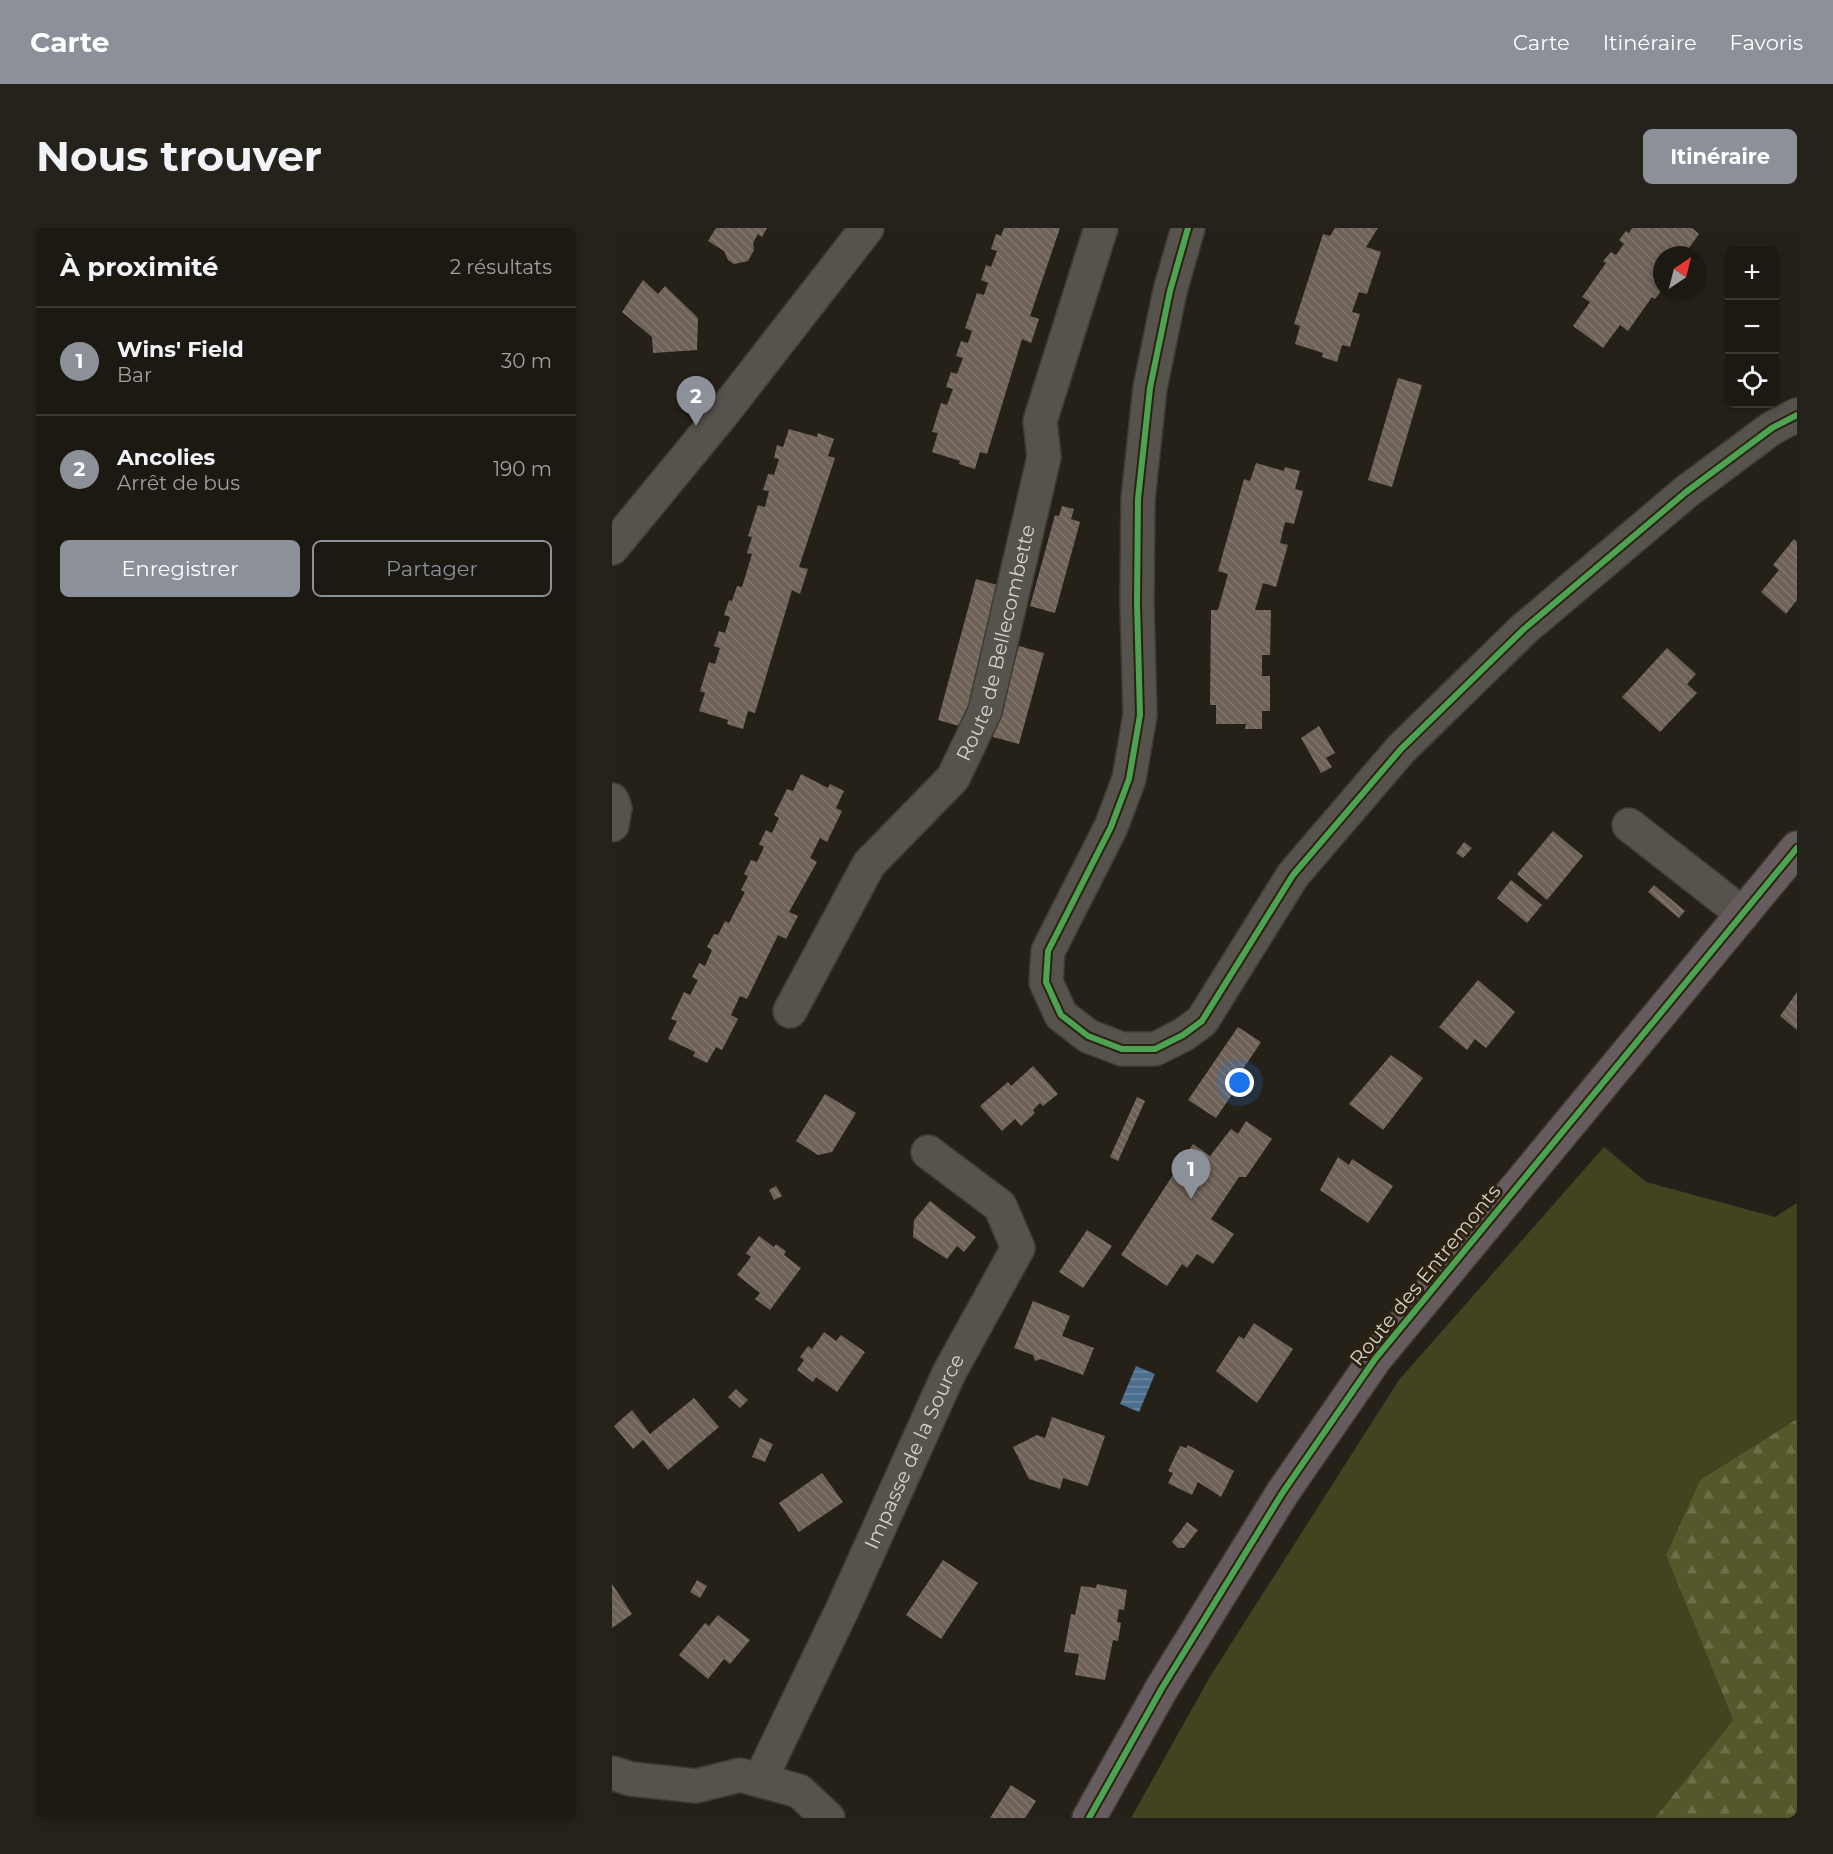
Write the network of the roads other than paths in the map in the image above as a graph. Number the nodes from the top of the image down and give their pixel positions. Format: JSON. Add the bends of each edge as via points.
{"nodes":[{"id":1,"x":867,"y":228,"type":"edge"},
{"id":2,"x":1101,"y":228,"type":"edge"},
{"id":3,"x":1188,"y":228,"type":"edge"},
{"id":4,"x":1797,"y":415,"type":"edge"},
{"id":5,"x":612,"y":548,"type":"edge"},
{"id":6,"x":612,"y":800,"type":"edge"},
{"id":7,"x":612,"y":825,"type":"edge"},
{"id":8,"x":1629,"y":825,"type":"dead end"},
{"id":9,"x":1797,"y":848,"type":"edge"},
{"id":10,"x":1743,"y":914,"type":"junction"},
{"id":11,"x":790,"y":1011,"type":"dead end"},
{"id":12,"x":928,"y":1152,"type":"dead end"},
{"id":13,"x":612,"y":1773,"type":"edge"},
{"id":14,"x":760,"y":1780,"type":"junction"},
{"id":15,"x":828,"y":1818,"type":"edge"},
{"id":16,"x":1089,"y":1818,"type":"edge"}],
"edges":[{"from":1,"to":5,"type":"street"},
{"from":2,"to":11,"type":"street","name":"Route de Bellecombette","via":[[1040,421],[1044,457],[986,711],[953,778],[869,864]]},
{"from":3,"to":4,"type":"street","via":[[1150,388],[1138,499],[1140,715],[1129,779],[1111,827],[1048,951],[1046,982],[1062,1014],[1088,1036],[1122,1049],[1155,1049],[1202,1021],[1293,875],[1401,749],[1524,629],[1686,492],[1772,428]]},
{"from":6,"to":7,"type":"street"},
{"from":8,"to":10,"type":"street"},
{"from":9,"to":10,"type":"main road","name":"Route des Entremonts"},
{"from":10,"to":16,"type":"main road","name":"Route des Entremonts","via":[[1375,1359],[1282,1492],[1162,1688]]},
{"from":12,"to":14,"type":"street","name":"Impasse de la Source","via":[[1000,1206],[1018,1248],[949,1373]]},
{"from":13,"to":14,"type":"street","via":[[631,1779],[696,1786],[740,1775]]},
{"from":14,"to":15,"type":"street","via":[[799,1791]]}]}
